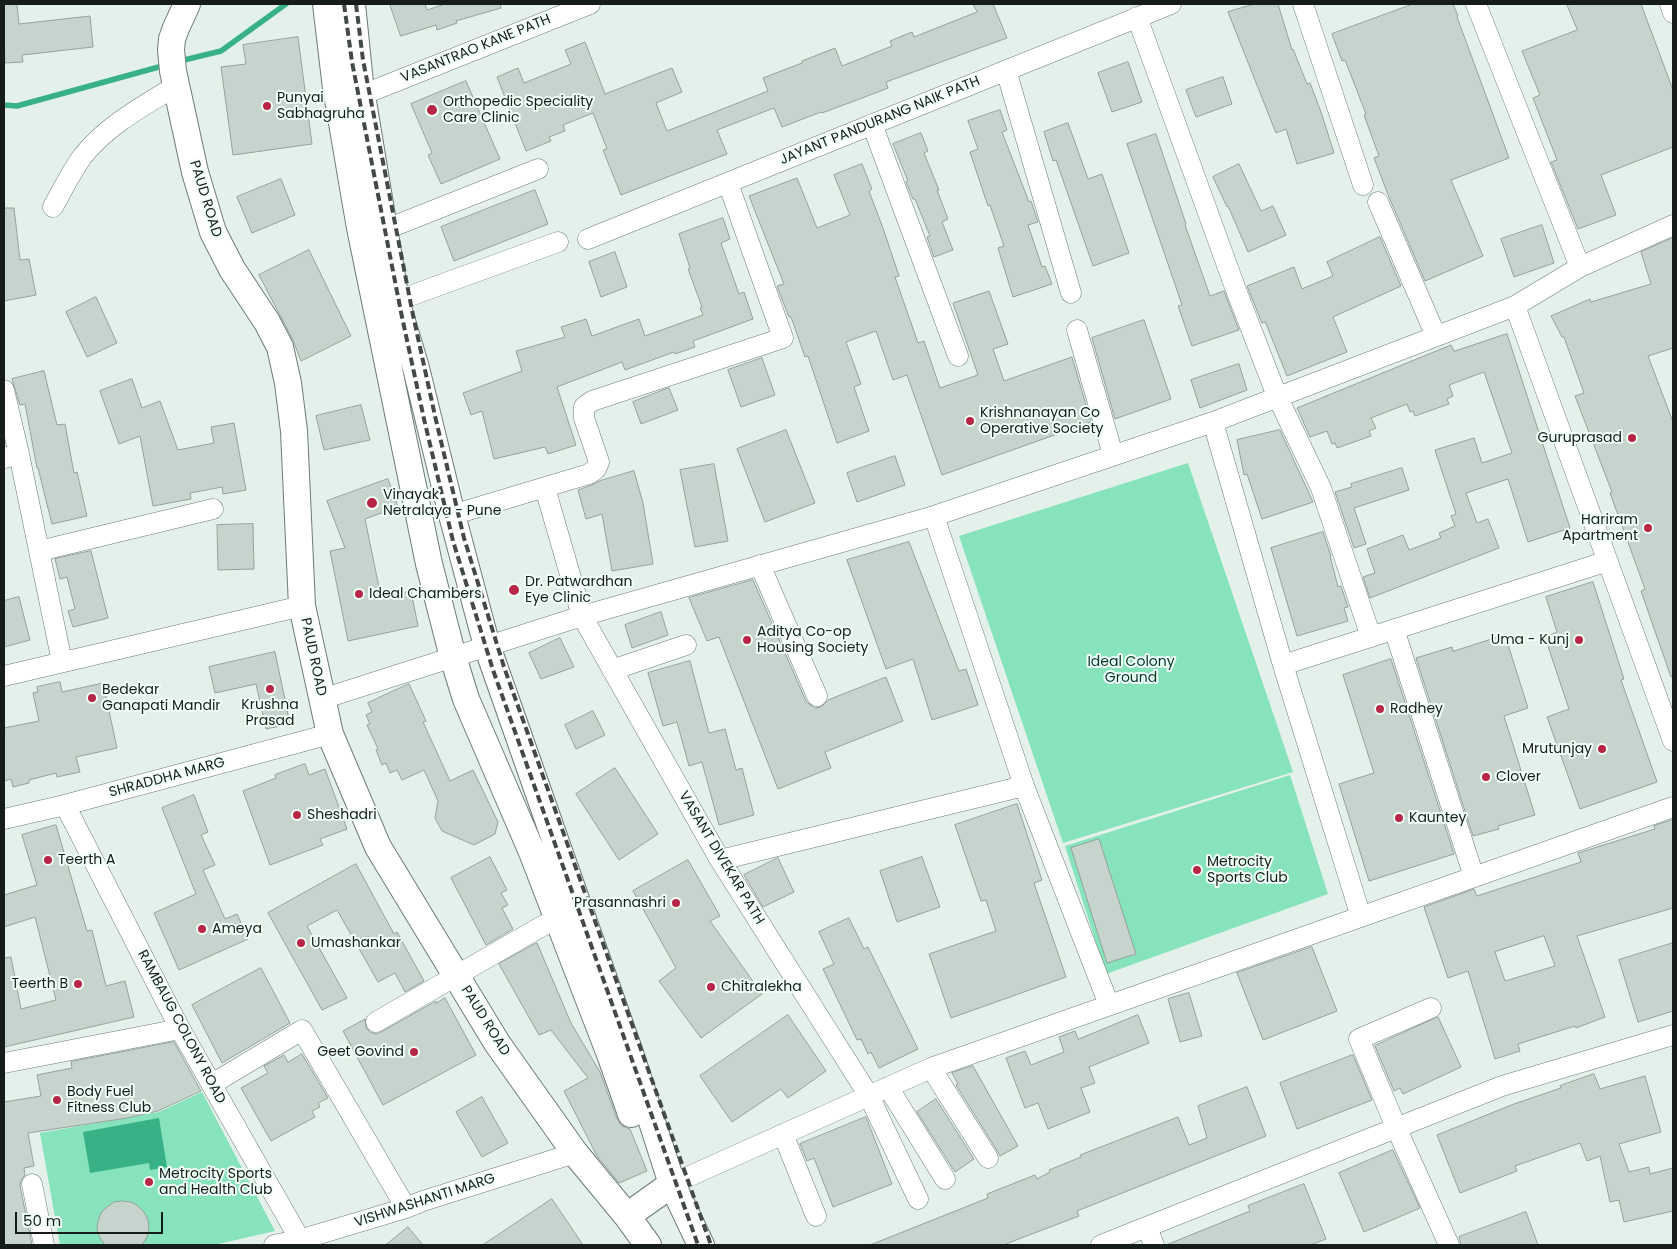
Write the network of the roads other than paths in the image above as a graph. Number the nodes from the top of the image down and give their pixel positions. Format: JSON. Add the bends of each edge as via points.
{"nodes":[{"id":1,"x":188,"y":4,"type":"edge"},
{"id":2,"x":326,"y":4,"type":"edge"},
{"id":3,"x":352,"y":4,"type":"edge"},
{"id":4,"x":590,"y":4,"type":"edge"},
{"id":5,"x":1171,"y":4,"type":"edge"},
{"id":6,"x":1303,"y":4,"type":"edge"},
{"id":7,"x":1476,"y":4,"type":"edge"},
{"id":8,"x":1670,"y":4,"type":"edge"},
{"id":9,"x":1673,"y":13,"type":"edge"},
{"id":10,"x":1138,"y":17,"type":"junction"},
{"id":11,"x":173,"y":69,"type":"junction"},
{"id":12,"x":1006,"y":70,"type":"junction"},
{"id":13,"x":362,"y":95,"type":"junction"},
{"id":14,"x":872,"y":124,"type":"junction"},
{"id":15,"x":538,"y":169,"type":"dead end"},
{"id":16,"x":728,"y":183,"type":"junction"},
{"id":17,"x":1363,"y":185,"type":"dead end"},
{"id":18,"x":1378,"y":202,"type":"dead end"},
{"id":19,"x":53,"y":207,"type":"dead end"},
{"id":20,"x":1673,"y":225,"type":"edge"},
{"id":21,"x":384,"y":230,"type":"junction"},
{"id":22,"x":588,"y":239,"type":"dead end"},
{"id":23,"x":558,"y":242,"type":"dead end"},
{"id":24,"x":1580,"y":267,"type":"junction"},
{"id":25,"x":1071,"y":293,"type":"dead end"},
{"id":26,"x":396,"y":301,"type":"junction"},
{"id":27,"x":1515,"y":306,"type":"junction"},
{"id":28,"x":1077,"y":330,"type":"dead end"},
{"id":29,"x":1436,"y":336,"type":"junction"},
{"id":30,"x":958,"y":356,"type":"dead end"},
{"id":31,"x":4,"y":390,"type":"edge"},
{"id":32,"x":1277,"y":396,"type":"junction"},
{"id":33,"x":1213,"y":422,"type":"junction"},
{"id":34,"x":1113,"y":455,"type":"junction"},
{"id":35,"x":11,"y":456,"type":"edge"},
{"id":36,"x":545,"y":488,"type":"junction"},
{"id":37,"x":213,"y":510,"type":"dead end"},
{"id":38,"x":452,"y":515,"type":"junction"},
{"id":39,"x":934,"y":516,"type":"junction"},
{"id":40,"x":39,"y":551,"type":"junction"},
{"id":41,"x":1608,"y":561,"type":"junction"},
{"id":42,"x":760,"y":565,"type":"junction"},
{"id":43,"x":302,"y":606,"type":"junction"},
{"id":44,"x":582,"y":616,"type":"junction"},
{"id":45,"x":1394,"y":629,"type":"junction"},
{"id":46,"x":1371,"y":637,"type":"junction"},
{"id":47,"x":686,"y":645,"type":"dead end"},
{"id":48,"x":487,"y":646,"type":"junction"},
{"id":49,"x":453,"y":657,"type":"junction"},
{"id":50,"x":62,"y":662,"type":"junction"},
{"id":51,"x":1283,"y":665,"type":"junction"},
{"id":52,"x":612,"y":670,"type":"junction"},
{"id":53,"x":4,"y":676,"type":"edge"},
{"id":54,"x":816,"y":696,"type":"dead end"},
{"id":55,"x":322,"y":700,"type":"junction"},
{"id":56,"x":330,"y":734,"type":"junction"},
{"id":57,"x":1673,"y":741,"type":"edge"},
{"id":58,"x":1024,"y":786,"type":"junction"},
{"id":59,"x":65,"y":805,"type":"junction"},
{"id":60,"x":1673,"y":807,"type":"edge"},
{"id":61,"x":4,"y":819,"type":"edge"},
{"id":62,"x":720,"y":860,"type":"junction"},
{"id":63,"x":1474,"y":877,"type":"junction"},
{"id":64,"x":1361,"y":917,"type":"junction"},
{"id":65,"x":544,"y":925,"type":"dead end"},
{"id":66,"x":456,"y":975,"type":"junction"},
{"id":67,"x":1108,"y":1005,"type":"junction"},
{"id":68,"x":1431,"y":1008,"type":"dead end"},
{"id":69,"x":376,"y":1022,"type":"dead end"},
{"id":70,"x":180,"y":1029,"type":"junction"},
{"id":71,"x":1673,"y":1036,"type":"edge"},
{"id":72,"x":4,"y":1063,"type":"edge"},
{"id":73,"x":931,"y":1068,"type":"junction"},
{"id":74,"x":212,"y":1084,"type":"junction"},
{"id":75,"x":888,"y":1087,"type":"junction"},
{"id":76,"x":869,"y":1096,"type":"junction"},
{"id":77,"x":1396,"y":1127,"type":"junction"},
{"id":78,"x":783,"y":1134,"type":"junction"},
{"id":79,"x":575,"y":1153,"type":"junction"},
{"id":80,"x":988,"y":1158,"type":"dead end"},
{"id":81,"x":945,"y":1179,"type":"dead end"},
{"id":82,"x":32,"y":1184,"type":"dead end"},
{"id":83,"x":665,"y":1188,"type":"junction"},
{"id":84,"x":918,"y":1199,"type":"dead end"},
{"id":85,"x":406,"y":1208,"type":"junction"},
{"id":86,"x":627,"y":1216,"type":"junction"},
{"id":87,"x":816,"y":1216,"type":"dead end"},
{"id":88,"x":1151,"y":1236,"type":"edge"},
{"id":89,"x":301,"y":1242,"type":"edge"},
{"id":90,"x":44,"y":1245,"type":"edge"},
{"id":91,"x":274,"y":1245,"type":"edge"},
{"id":92,"x":648,"y":1245,"type":"edge"},
{"id":93,"x":701,"y":1245,"type":"edge"},
{"id":94,"x":1101,"y":1245,"type":"edge"},
{"id":95,"x":1449,"y":1245,"type":"edge"}],
"edges":[{"from":1,"to":11,"type":"main road","name":"PAUD ROAD","via":[[172,39]]},
{"from":2,"to":49,"type":"main road","via":[[336,88],[360,228],[429,564]]},
{"from":3,"to":13,"type":"main road"},
{"from":4,"to":13,"type":"street","name":"VASANTRAO KANE PATH"},
{"from":5,"to":10,"type":"street","name":"JAYANT PANDURANG NAIK PATH"},
{"from":6,"to":17,"type":"street"},
{"from":7,"to":24,"type":"street"},
{"from":8,"to":9,"type":"street"},
{"from":10,"to":12,"type":"street","name":"JAYANT PANDURANG NAIK PATH"},
{"from":10,"to":32,"type":"street"},
{"from":11,"to":19,"type":"street","via":[[134,112],[103,134],[82,158]]},
{"from":11,"to":43,"type":"main road","name":"PAUD ROAD","via":[[195,172],[213,232],[280,347],[294,431]]},
{"from":12,"to":14,"type":"street","name":"JAYANT PANDURANG NAIK PATH"},
{"from":12,"to":25,"type":"street"},
{"from":13,"to":21,"type":"main road"},
{"from":14,"to":16,"type":"street","name":"JAYANT PANDURANG NAIK PATH"},
{"from":14,"to":30,"type":"street"},
{"from":15,"to":21,"type":"street"},
{"from":16,"to":22,"type":"street","name":"JAYANT PANDURANG NAIK PATH"},
{"from":16,"to":36,"type":"street","via":[[783,338],[592,401],[584,407],[584,418],[599,462],[596,469]]},
{"from":18,"to":29,"type":"street"},
{"from":20,"to":24,"type":"street"},
{"from":21,"to":26,"type":"main road"},
{"from":23,"to":26,"type":"street"},
{"from":24,"to":27,"type":"street"},
{"from":26,"to":38,"type":"main road"},
{"from":27,"to":29,"type":"street"},
{"from":27,"to":41,"type":"street"},
{"from":28,"to":34,"type":"street"},
{"from":29,"to":32,"type":"street"},
{"from":31,"to":35,"type":"street"},
{"from":32,"to":33,"type":"street"},
{"from":32,"to":46,"type":"street","via":[[1321,488]]},
{"from":33,"to":34,"type":"street"},
{"from":33,"to":51,"type":"street"},
{"from":34,"to":39,"type":"street"},
{"from":35,"to":40,"type":"street"},
{"from":36,"to":38,"type":"street"},
{"from":36,"to":44,"type":"street","name":"VASANT DIVEKAR PATH"},
{"from":37,"to":40,"type":"street"},
{"from":38,"to":48,"type":"main road"},
{"from":39,"to":42,"type":"street"},
{"from":39,"to":58,"type":"street"},
{"from":40,"to":50,"type":"street"},
{"from":41,"to":45,"type":"street"},
{"from":41,"to":57,"type":"street"},
{"from":42,"to":44,"type":"street"},
{"from":42,"to":54,"type":"street"},
{"from":43,"to":50,"type":"street"},
{"from":43,"to":55,"type":"main road","name":"PAUD ROAD"},
{"from":44,"to":48,"type":"street"},
{"from":44,"to":52,"type":"street","name":"VASANT DIVEKAR PATH"},
{"from":45,"to":46,"type":"street"},
{"from":45,"to":63,"type":"street"},
{"from":46,"to":51,"type":"street"},
{"from":47,"to":52,"type":"street"},
{"from":48,"to":49,"type":"street"},
{"from":48,"to":83,"type":"main road","via":[[630,1053]]},
{"from":49,"to":55,"type":"street"},
{"from":49,"to":83,"type":"main road","via":[[466,699],[532,852]]},
{"from":50,"to":53,"type":"street"},
{"from":51,"to":64,"type":"street"},
{"from":52,"to":62,"type":"street","name":"VASANT DIVEKAR PATH"},
{"from":55,"to":56,"type":"main road","name":"PAUD ROAD"},
{"from":56,"to":59,"type":"street","name":"SHRADDHA MARG"},
{"from":56,"to":66,"type":"main road","name":"PAUD ROAD","via":[[378,847]]},
{"from":58,"to":62,"type":"street"},
{"from":58,"to":67,"type":"street"},
{"from":59,"to":61,"type":"street","name":"SHRADDHA MARG"},
{"from":59,"to":70,"type":"street","name":"RAMBAUG COLONY ROAD"},
{"from":60,"to":63,"type":"street"},
{"from":62,"to":76,"type":"street","name":"VASANT DIVEKAR PATH"},
{"from":63,"to":64,"type":"street"},
{"from":64,"to":67,"type":"street"},
{"from":65,"to":66,"type":"street"},
{"from":66,"to":69,"type":"street"},
{"from":66,"to":79,"type":"main road","name":"PAUD ROAD","via":[[497,1043]]},
{"from":67,"to":73,"type":"street"},
{"from":68,"to":77,"type":"street","via":[[1359,1039]]},
{"from":70,"to":72,"type":"street"},
{"from":70,"to":74,"type":"street","name":"RAMBAUG COLONY ROAD"},
{"from":71,"to":77,"type":"street","via":[[1502,1086]]},
{"from":73,"to":75,"type":"street"},
{"from":73,"to":80,"type":"street"},
{"from":74,"to":85,"type":"street","via":[[302,1030]]},
{"from":74,"to":89,"type":"street","name":"RAMBAUG COLONY ROAD"},
{"from":75,"to":76,"type":"street"},
{"from":75,"to":81,"type":"street"},
{"from":76,"to":78,"type":"street"},
{"from":76,"to":84,"type":"street","name":"VASANT DIVEKAR PATH"},
{"from":77,"to":88,"type":"street"},
{"from":77,"to":95,"type":"street"},
{"from":78,"to":83,"type":"street"},
{"from":78,"to":87,"type":"street"},
{"from":79,"to":85,"type":"street","name":"VISHWASHANTI MARG"},
{"from":79,"to":86,"type":"main road","name":"PAUD ROAD"},
{"from":82,"to":90,"type":"street"},
{"from":83,"to":86,"type":"main road"},
{"from":83,"to":93,"type":"main road"},
{"from":85,"to":89,"type":"street","name":"VISHWASHANTI MARG"},
{"from":86,"to":92,"type":"main road","name":"PAUD ROAD"},
{"from":88,"to":94,"type":"street"},
{"from":89,"to":91,"type":"street","name":"VISHWASHANTI MARG"}]}
